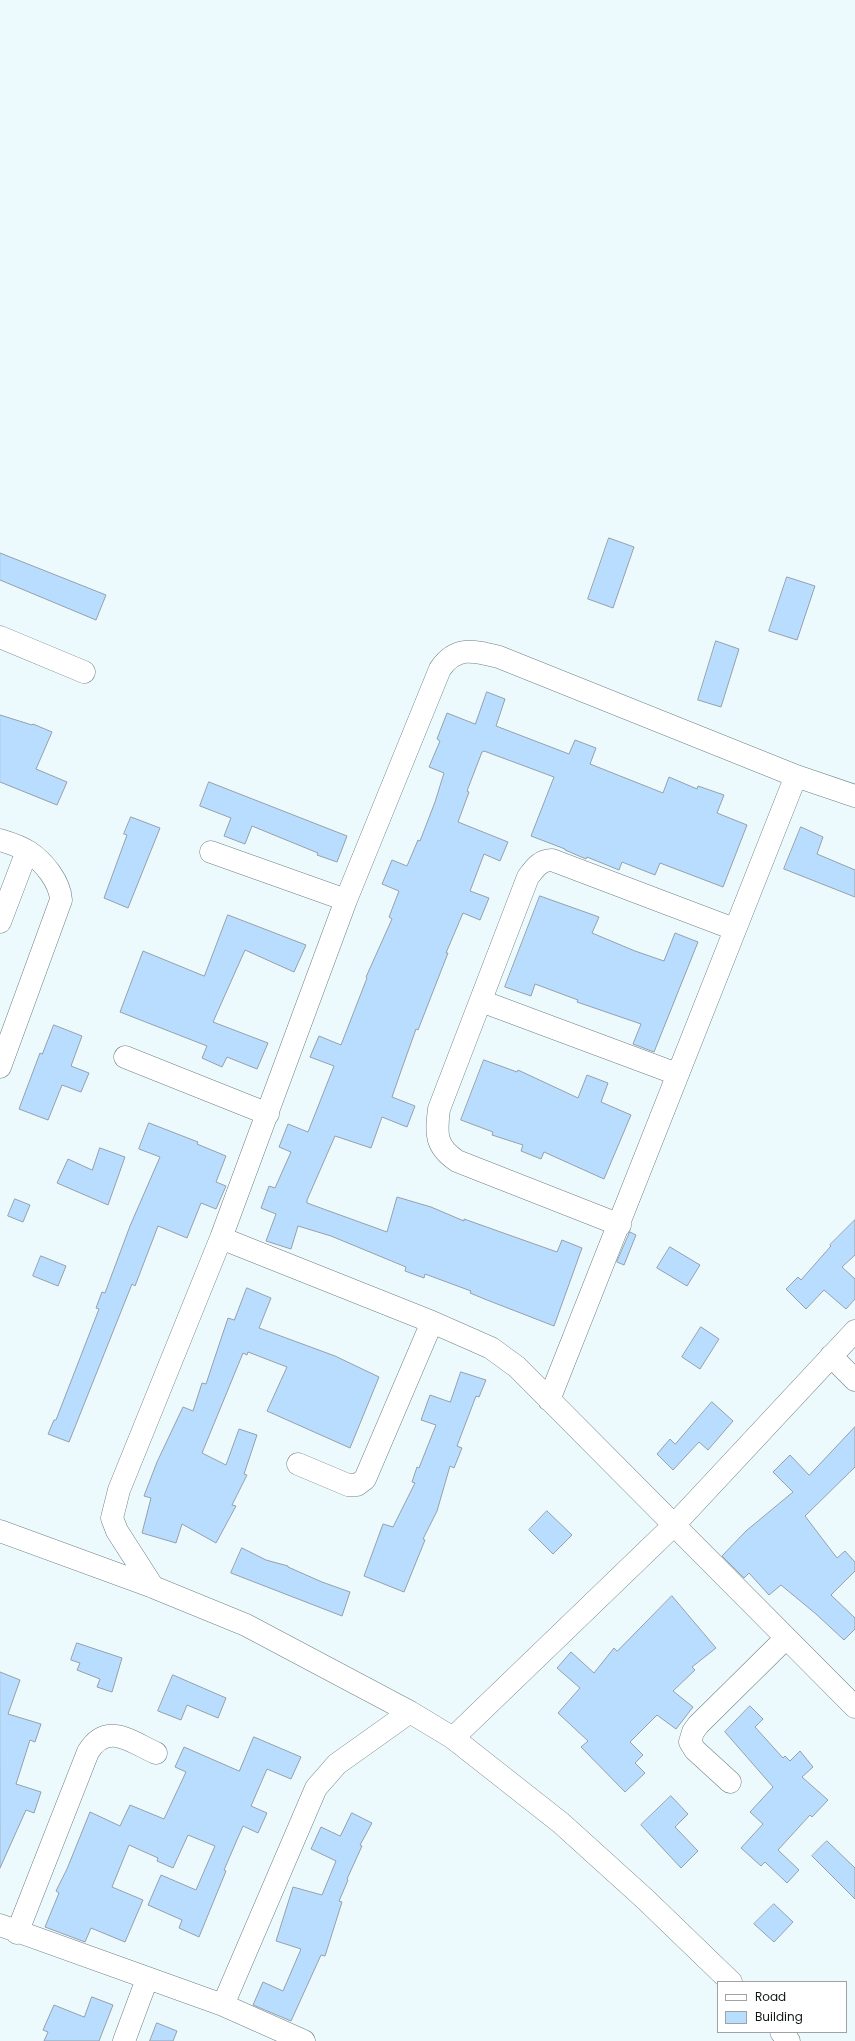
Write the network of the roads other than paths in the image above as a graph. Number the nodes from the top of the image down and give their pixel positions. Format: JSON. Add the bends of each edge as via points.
{"nodes":[{"id":1,"x":0,"y":637,"type":"edge"},
{"id":2,"x":84,"y":672,"type":"dead end"},
{"id":3,"x":796,"y":776,"type":"junction"},
{"id":4,"x":855,"y":796,"type":"edge"},
{"id":5,"x":0,"y":840,"type":"edge"},
{"id":6,"x":27,"y":851,"type":"junction"},
{"id":7,"x":211,"y":852,"type":"dead end"},
{"id":8,"x":346,"y":900,"type":"junction"},
{"id":9,"x":0,"y":922,"type":"edge"},
{"id":10,"x":734,"y":929,"type":"junction"},
{"id":11,"x":481,"y":1001,"type":"junction"},
{"id":12,"x":125,"y":1057,"type":"dead end"},
{"id":13,"x":0,"y":1067,"type":"edge"},
{"id":14,"x":677,"y":1074,"type":"junction"},
{"id":15,"x":268,"y":1114,"type":"junction"},
{"id":16,"x":620,"y":1225,"type":"junction"},
{"id":17,"x":221,"y":1238,"type":"junction"},
{"id":18,"x":432,"y":1322,"type":"junction"},
{"id":19,"x":855,"y":1331,"type":"edge"},
{"id":20,"x":831,"y":1356,"type":"junction"},
{"id":21,"x":855,"y":1380,"type":"edge"},
{"id":22,"x":549,"y":1400,"type":"junction"},
{"id":23,"x":298,"y":1464,"type":"dead end"},
{"id":24,"x":674,"y":1525,"type":"junction"},
{"id":25,"x":0,"y":1531,"type":"edge"},
{"id":26,"x":153,"y":1587,"type":"junction"},
{"id":27,"x":786,"y":1638,"type":"junction"},
{"id":28,"x":855,"y":1707,"type":"edge"},
{"id":29,"x":410,"y":1712,"type":"junction"},
{"id":30,"x":453,"y":1738,"type":"junction"},
{"id":31,"x":156,"y":1753,"type":"dead end"},
{"id":32,"x":730,"y":1782,"type":"dead end"},
{"id":33,"x":8,"y":1929,"type":"edge"},
{"id":34,"x":147,"y":1979,"type":"junction"},
{"id":35,"x":730,"y":1981,"type":"edge"},
{"id":36,"x":223,"y":2005,"type":"junction"},
{"id":37,"x":782,"y":2033,"type":"edge"},
{"id":38,"x":124,"y":2041,"type":"edge"},
{"id":39,"x":304,"y":2041,"type":"edge"},
{"id":40,"x":789,"y":2041,"type":"edge"}],
"edges":[{"from":1,"to":2,"type":"street"},
{"from":3,"to":4,"type":"street"},
{"from":3,"to":8,"type":"street","via":[[499,657],[467,651],[454,654],[440,669]]},
{"from":3,"to":10,"type":"street"},
{"from":5,"to":6,"type":"street"},
{"from":6,"to":9,"type":"street"},
{"from":6,"to":13,"type":"street","via":[[35,856],[57,882],[61,900]]},
{"from":7,"to":8,"type":"street"},
{"from":8,"to":15,"type":"street"},
{"from":10,"to":11,"type":"street","via":[[552,860],[544,860],[535,867],[528,878]]},
{"from":10,"to":14,"type":"street"},
{"from":11,"to":14,"type":"street"},
{"from":11,"to":16,"type":"street","via":[[439,1109],[438,1143],[446,1154],[457,1161]]},
{"from":12,"to":15,"type":"street"},
{"from":14,"to":16,"type":"street"},
{"from":15,"to":17,"type":"street"},
{"from":16,"to":22,"type":"street"},
{"from":17,"to":18,"type":"street"},
{"from":17,"to":26,"type":"street","via":[[114,1507],[112,1518],[117,1531]]},
{"from":18,"to":22,"type":"street","via":[[491,1348],[517,1367]]},
{"from":18,"to":23,"type":"street","via":[[365,1479],[357,1485],[348,1484]]},
{"from":19,"to":20,"type":"street"},
{"from":20,"to":21,"type":"street"},
{"from":20,"to":24,"type":"street"},
{"from":22,"to":24,"type":"street"},
{"from":24,"to":27,"type":"street"},
{"from":24,"to":30,"type":"street"},
{"from":25,"to":26,"type":"street"},
{"from":26,"to":29,"type":"street","via":[[279,1641]]},
{"from":27,"to":28,"type":"street"},
{"from":27,"to":32,"type":"street","via":[[693,1732],[690,1742],[695,1750]]},
{"from":29,"to":30,"type":"street"},
{"from":29,"to":36,"type":"street","via":[[337,1764],[316,1788]]},
{"from":30,"to":35,"type":"street","via":[[561,1823]]},
{"from":31,"to":33,"type":"street","via":[[111,1735],[94,1742]]},
{"from":33,"to":34,"type":"street"},
{"from":34,"to":36,"type":"street"},
{"from":34,"to":38,"type":"street"},
{"from":36,"to":39,"type":"street"},
{"from":37,"to":40,"type":"street"}]}
